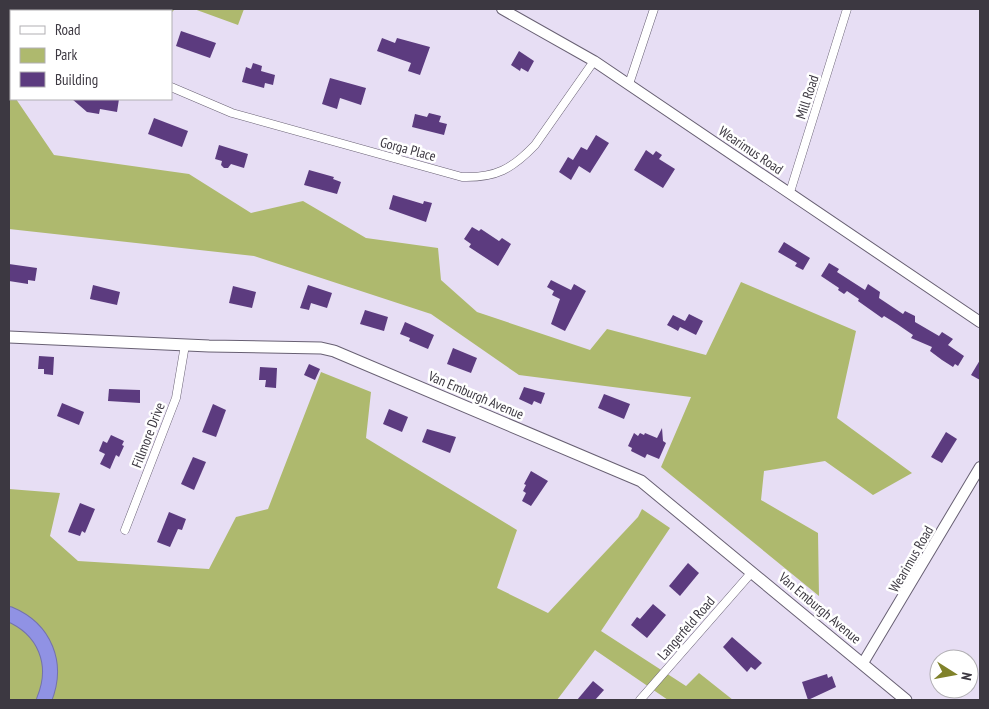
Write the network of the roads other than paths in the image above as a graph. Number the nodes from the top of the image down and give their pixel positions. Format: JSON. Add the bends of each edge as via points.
{"nodes":[{"id":1,"x":502,"y":9,"type":"edge"},
{"id":2,"x":654,"y":9,"type":"edge"},
{"id":3,"x":848,"y":9,"type":"edge"},
{"id":4,"x":594,"y":61,"type":"junction"},
{"id":5,"x":629,"y":84,"type":"junction"},
{"id":6,"x":172,"y":87,"type":"edge"},
{"id":7,"x":790,"y":192,"type":"junction"},
{"id":8,"x":980,"y":322,"type":"edge"},
{"id":9,"x":9,"y":337,"type":"edge"},
{"id":10,"x":185,"y":346,"type":"junction"},
{"id":11,"x":980,"y":467,"type":"edge"},
{"id":12,"x":125,"y":530,"type":"dead end"},
{"id":13,"x":752,"y":572,"type":"junction"},
{"id":14,"x":9,"y":614,"type":"edge"},
{"id":15,"x":863,"y":664,"type":"junction"},
{"id":16,"x":44,"y":700,"type":"edge"},
{"id":17,"x":640,"y":700,"type":"edge"},
{"id":18,"x":906,"y":700,"type":"edge"}],
"edges":[{"from":1,"to":4,"type":"street","name":"Wearimus Road"},
{"from":2,"to":5,"type":"street"},
{"from":3,"to":7,"type":"street","name":"Mill Road"},
{"from":4,"to":5,"type":"street","name":"Wearimus Road"},
{"from":4,"to":6,"type":"street","name":"Gorga Place","via":[[524,156],[501,173],[477,177],[462,177],[232,113]]},
{"from":5,"to":7,"type":"street","name":"Wearimus Road"},
{"from":7,"to":8,"type":"street","name":"Wearimus Road"},
{"from":9,"to":10,"type":"main road","name":"Van Emburgh Avenue"},
{"from":10,"to":12,"type":"street","name":"Fillmore Drive","via":[[176,398]]},
{"from":10,"to":13,"type":"main road","name":"Van Emburgh Avenue","via":[[321,348],[334,351],[641,481]]},
{"from":11,"to":15,"type":"street","name":"Wearimus Road"},
{"from":13,"to":15,"type":"main road","name":"Van Emburgh Avenue"},
{"from":13,"to":17,"type":"street","name":"Langerfeld Road"},
{"from":14,"to":16,"type":"highway","via":[[34,629],[46,648],[51,673]]},
{"from":15,"to":18,"type":"main road","name":"Van Emburgh Avenue"}]}
